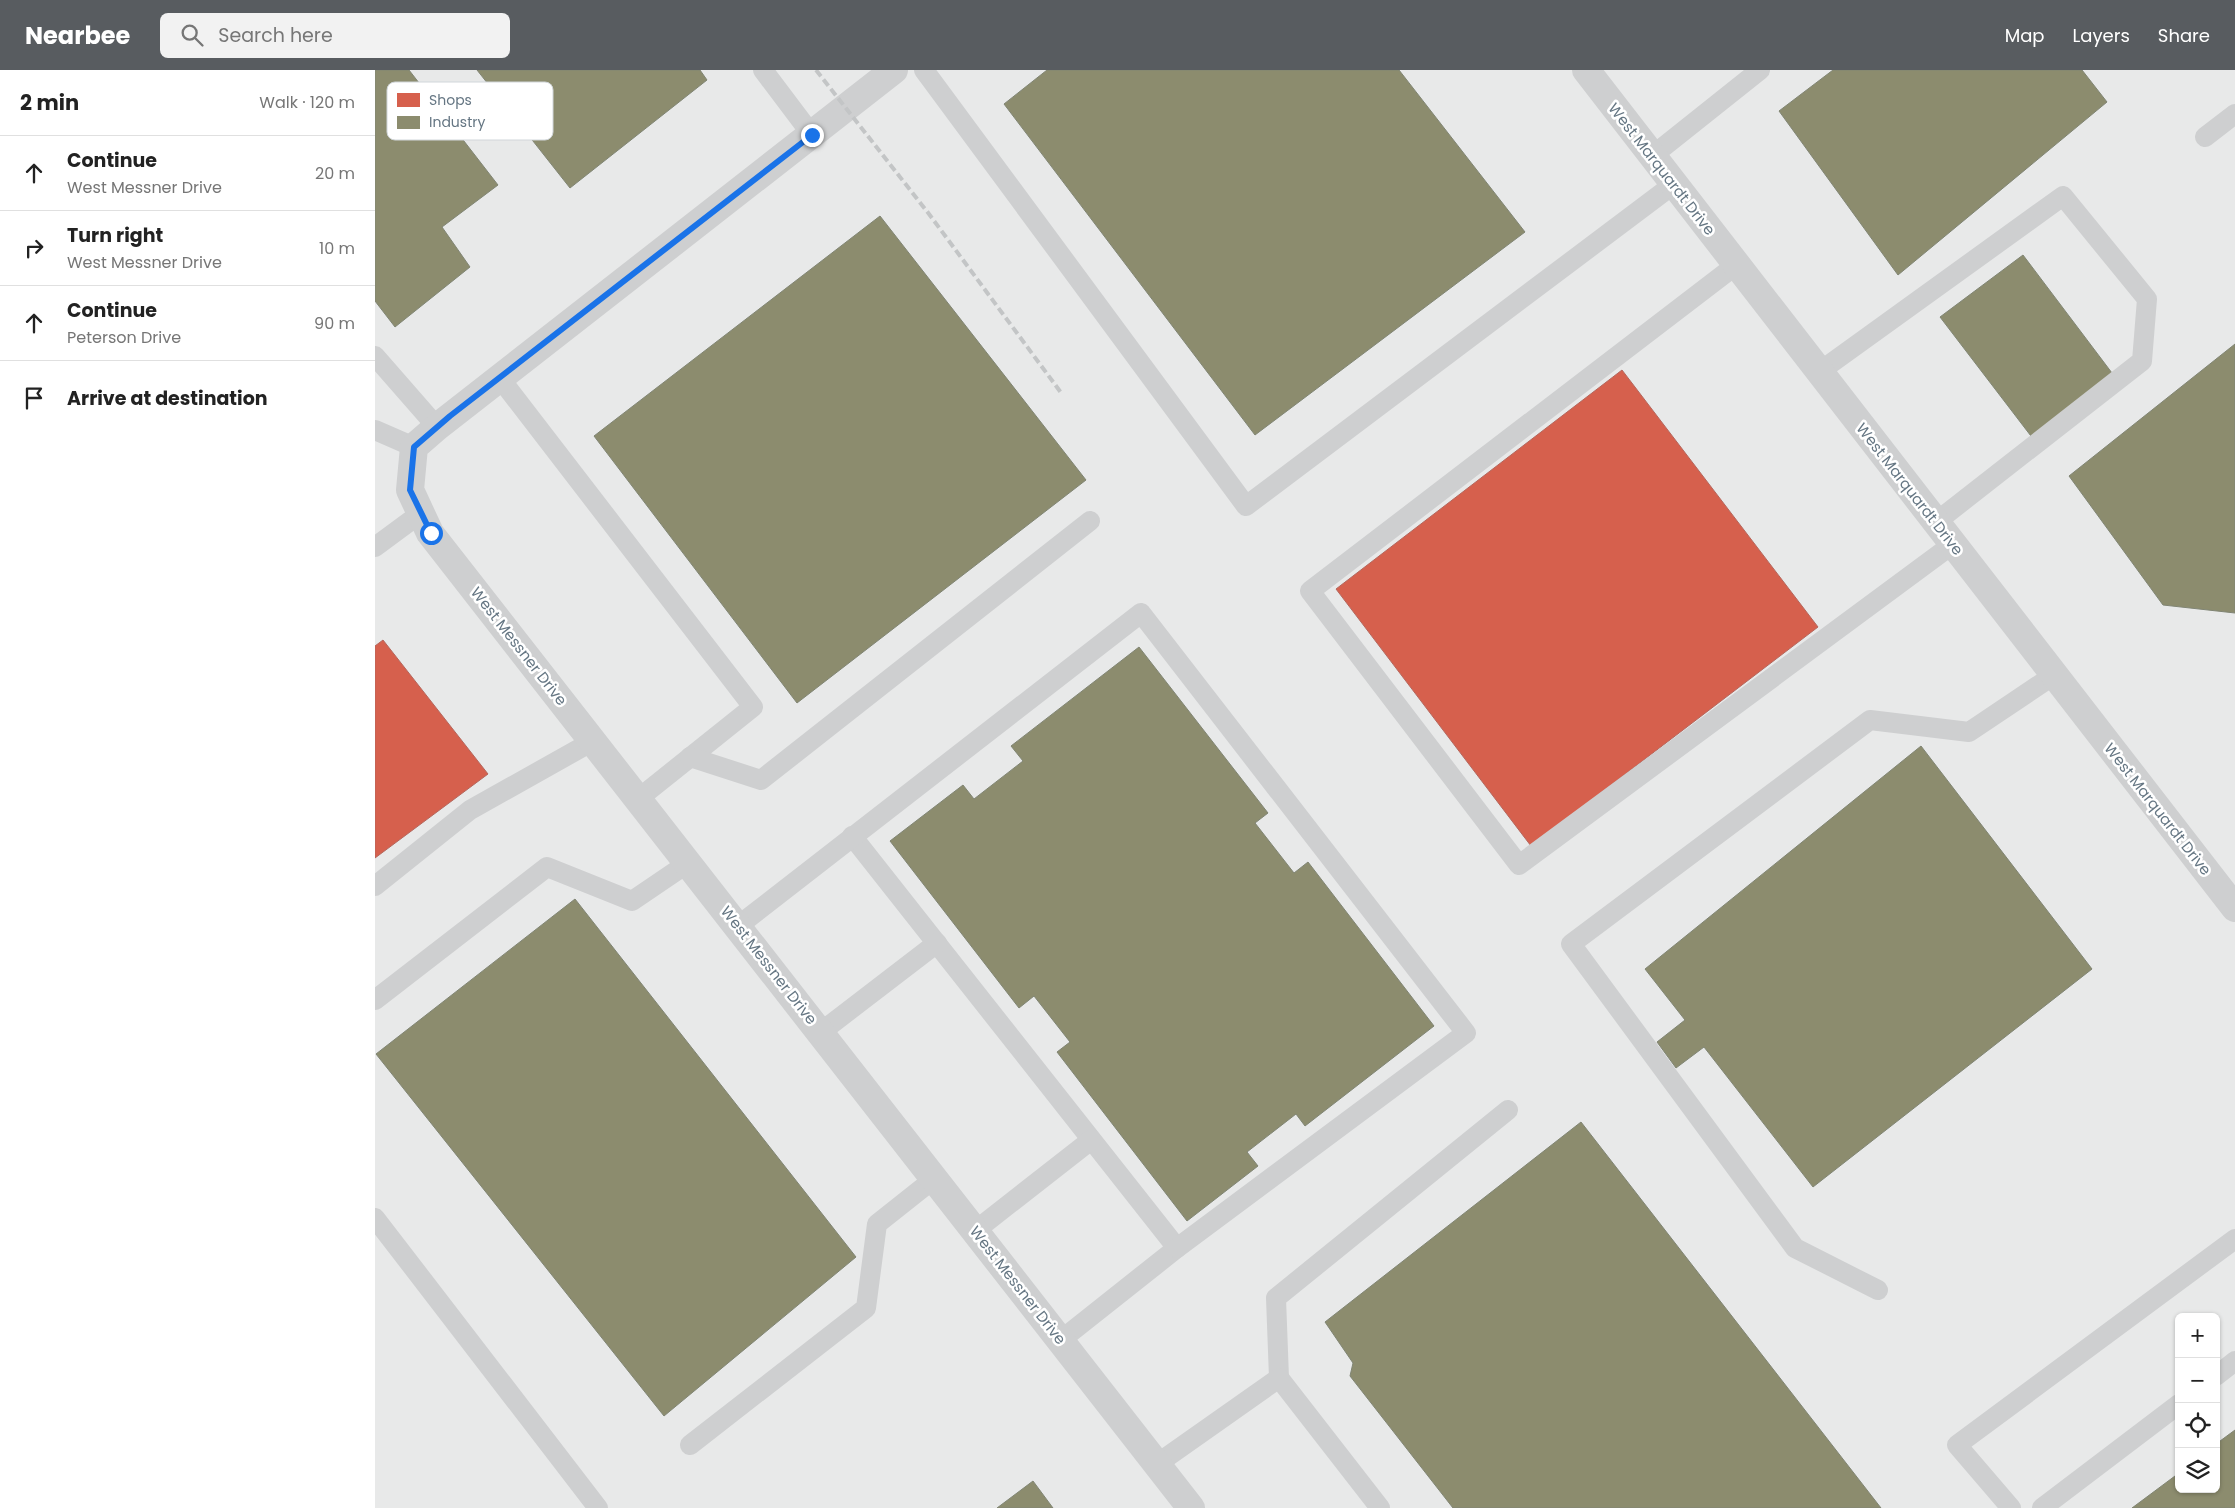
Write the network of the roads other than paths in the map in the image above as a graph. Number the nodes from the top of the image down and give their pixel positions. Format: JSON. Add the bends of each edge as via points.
{"nodes":[{"id":1,"x":763,"y":70,"type":"edge"},
{"id":2,"x":894,"y":70,"type":"edge"},
{"id":3,"x":924,"y":70,"type":"edge"},
{"id":4,"x":1586,"y":70,"type":"edge"},
{"id":5,"x":1760,"y":70,"type":"edge"},
{"id":6,"x":2235,"y":114,"type":"edge"},
{"id":7,"x":812,"y":135,"type":"junction"},
{"id":8,"x":2205,"y":137,"type":"dead end"},
{"id":9,"x":1652,"y":156,"type":"junction"},
{"id":10,"x":1674,"y":184,"type":"junction"},
{"id":11,"x":1736,"y":265,"type":"junction"},
{"id":12,"x":375,"y":356,"type":"edge"},
{"id":13,"x":1819,"y":372,"type":"junction"},
{"id":14,"x":499,"y":377,"type":"junction"},
{"id":15,"x":444,"y":421,"type":"junction"},
{"id":16,"x":375,"y":430,"type":"edge"},
{"id":17,"x":414,"y":447,"type":"junction"},
{"id":18,"x":421,"y":512,"type":"junction"},
{"id":19,"x":1090,"y":521,"type":"dead end"},
{"id":20,"x":1936,"y":522,"type":"junction"},
{"id":21,"x":1953,"y":544,"type":"junction"},
{"id":22,"x":375,"y":547,"type":"edge"},
{"id":23,"x":2054,"y":675,"type":"junction"},
{"id":24,"x":593,"y":741,"type":"junction"},
{"id":25,"x":690,"y":757,"type":"junction"},
{"id":26,"x":638,"y":799,"type":"junction"},
{"id":27,"x":853,"y":836,"type":"junction"},
{"id":28,"x":688,"y":863,"type":"junction"},
{"id":29,"x":375,"y":886,"type":"edge"},
{"id":30,"x":2235,"y":908,"type":"edge"},
{"id":31,"x":738,"y":926,"type":"junction"},
{"id":32,"x":937,"y":943,"type":"junction"},
{"id":33,"x":375,"y":1000,"type":"edge"},
{"id":34,"x":821,"y":1032,"type":"junction"},
{"id":35,"x":1508,"y":1110,"type":"dead end"},
{"id":36,"x":1091,"y":1140,"type":"junction"},
{"id":37,"x":935,"y":1178,"type":"junction"},
{"id":38,"x":375,"y":1218,"type":"edge"},
{"id":39,"x":975,"y":1230,"type":"junction"},
{"id":40,"x":2235,"y":1239,"type":"edge"},
{"id":41,"x":1177,"y":1248,"type":"junction"},
{"id":42,"x":1878,"y":1290,"type":"dead end"},
{"id":43,"x":1061,"y":1340,"type":"junction"},
{"id":44,"x":2235,"y":1362,"type":"edge"},
{"id":45,"x":2220,"y":1373,"type":"edge"},
{"id":46,"x":1279,"y":1378,"type":"junction"},
{"id":47,"x":2175,"y":1407,"type":"edge"},
{"id":48,"x":690,"y":1444,"type":"dead end"},
{"id":49,"x":1157,"y":1464,"type":"junction"},
{"id":50,"x":598,"y":1508,"type":"edge"},
{"id":51,"x":1191,"y":1508,"type":"edge"},
{"id":52,"x":1380,"y":1508,"type":"edge"},
{"id":53,"x":2011,"y":1508,"type":"edge"},
{"id":54,"x":2042,"y":1508,"type":"edge"}],
"edges":[{"from":1,"to":7,"type":"lane"},
{"from":2,"to":7,"type":"street"},
{"from":3,"to":10,"type":"lane","via":[[1246,506]]},
{"from":4,"to":9,"type":"street","name":"West Marquardt Drive"},
{"from":5,"to":9,"type":"lane"},
{"from":6,"to":8,"type":"lane"},
{"from":7,"to":14,"type":"street"},
{"from":9,"to":10,"type":"street","name":"West Marquardt Drive"},
{"from":10,"to":11,"type":"street","name":"West Marquardt Drive"},
{"from":11,"to":13,"type":"street","name":"West Marquardt Drive"},
{"from":11,"to":21,"type":"lane","via":[[1310,591],[1519,865]]},
{"from":12,"to":15,"type":"lane"},
{"from":13,"to":20,"type":"street","name":"West Marquardt Drive"},
{"from":13,"to":20,"type":"lane","via":[[2063,196],[2147,299],[2142,361]]},
{"from":14,"to":15,"type":"street"},
{"from":14,"to":25,"type":"lane","via":[[753,707]]},
{"from":15,"to":17,"type":"street"},
{"from":16,"to":17,"type":"lane"},
{"from":17,"to":18,"type":"street","name":"West Messner Drive","via":[[410,490]]},
{"from":18,"to":22,"type":"lane"},
{"from":18,"to":24,"type":"street","name":"West Messner Drive","via":[[431,533]]},
{"from":19,"to":25,"type":"lane","via":[[761,780]]},
{"from":20,"to":21,"type":"street","name":"West Marquardt Drive"},
{"from":21,"to":23,"type":"street","name":"West Marquardt Drive"},
{"from":23,"to":30,"type":"street","name":"West Marquardt Drive"},
{"from":23,"to":42,"type":"lane","via":[[1969,732],[1870,720],[1571,944],[1795,1248]]},
{"from":24,"to":26,"type":"street","name":"West Messner Drive"},
{"from":24,"to":29,"type":"lane","via":[[470,810]]},
{"from":25,"to":26,"type":"lane"},
{"from":26,"to":28,"type":"street","name":"West Messner Drive"},
{"from":27,"to":31,"type":"lane"},
{"from":27,"to":32,"type":"lane"},
{"from":27,"to":41,"type":"lane","via":[[1141,613],[1147,620],[1466,1033]]},
{"from":28,"to":31,"type":"street","name":"West Messner Drive"},
{"from":28,"to":33,"type":"lane","via":[[633,901],[547,868]]},
{"from":31,"to":34,"type":"street","name":"West Messner Drive"},
{"from":32,"to":34,"type":"lane"},
{"from":32,"to":36,"type":"lane"},
{"from":34,"to":37,"type":"street","name":"West Messner Drive"},
{"from":35,"to":46,"type":"lane","via":[[1276,1298]]},
{"from":36,"to":39,"type":"lane"},
{"from":36,"to":41,"type":"lane"},
{"from":37,"to":39,"type":"street","name":"West Messner Drive"},
{"from":37,"to":48,"type":"lane","via":[[877,1224],[866,1308]]},
{"from":38,"to":50,"type":"lane"},
{"from":39,"to":43,"type":"street","name":"West Messner Drive"},
{"from":40,"to":53,"type":"lane","via":[[1957,1445]]},
{"from":41,"to":43,"type":"lane"},
{"from":43,"to":49,"type":"street","name":"West Messner Drive"},
{"from":44,"to":45,"type":"lane"},
{"from":46,"to":49,"type":"lane"},
{"from":46,"to":52,"type":"lane"},
{"from":47,"to":54,"type":"lane"},
{"from":49,"to":51,"type":"street","name":"West Messner Drive"}]}
